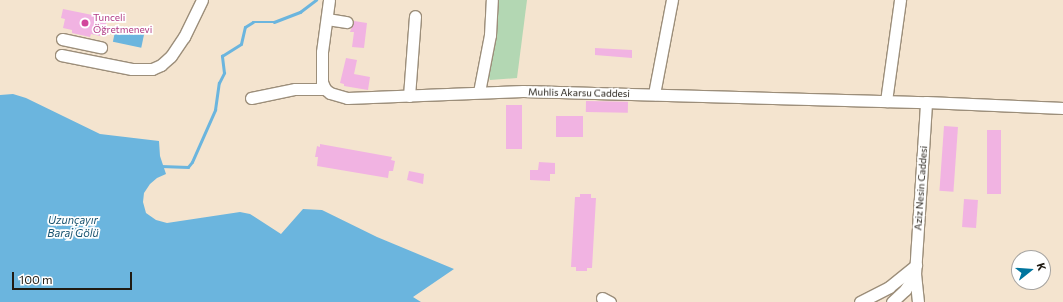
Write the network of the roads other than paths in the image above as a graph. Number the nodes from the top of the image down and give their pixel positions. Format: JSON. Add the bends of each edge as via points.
{"nodes":[{"id":1,"x":202,"y":0,"type":"edge"},
{"id":2,"x":329,"y":0,"type":"edge"},
{"id":3,"x":492,"y":0,"type":"edge"},
{"id":4,"x":672,"y":0,"type":"edge"},
{"id":5,"x":900,"y":0,"type":"edge"},
{"id":6,"x":415,"y":16,"type":"dead end"},
{"id":7,"x":327,"y":19,"type":"junction"},
{"id":8,"x":347,"y":22,"type":"dead end"},
{"id":9,"x":62,"y":39,"type":"dead end"},
{"id":10,"x":79,"y":42,"type":"junction"},
{"id":11,"x":101,"y":47,"type":"dead end"},
{"id":12,"x":61,"y":55,"type":"dead end"},
{"id":13,"x":77,"y":58,"type":"junction"},
{"id":14,"x":325,"y":89,"type":"junction"},
{"id":15,"x":479,"y":92,"type":"junction"},
{"id":16,"x":654,"y":94,"type":"junction"},
{"id":17,"x":408,"y":96,"type":"junction"},
{"id":18,"x":251,"y":98,"type":"dead end"},
{"id":19,"x":886,"y":100,"type":"junction"},
{"id":20,"x":926,"y":102,"type":"junction"},
{"id":21,"x":1063,"y":108,"type":"edge"},
{"id":22,"x":916,"y":270,"type":"junction"},
{"id":23,"x":860,"y":302,"type":"edge"},
{"id":24,"x":892,"y":302,"type":"edge"},
{"id":25,"x":918,"y":302,"type":"edge"}],
"edges":[{"from":1,"to":13,"type":"street","via":[[184,37],[171,56],[161,65],[152,69],[132,69]]},
{"from":2,"to":7,"type":"street"},
{"from":3,"to":15,"type":"street","via":[[490,35]]},
{"from":4,"to":16,"type":"street"},
{"from":5,"to":19,"type":"street"},
{"from":6,"to":17,"type":"street"},
{"from":7,"to":8,"type":"street"},
{"from":7,"to":14,"type":"street","via":[[321,72]]},
{"from":9,"to":10,"type":"street"},
{"from":10,"to":11,"type":"street"},
{"from":10,"to":13,"type":"street"},
{"from":12,"to":13,"type":"street"},
{"from":14,"to":17,"type":"street","name":"Muhlis Akarsu Caddesi","via":[[347,98]]},
{"from":14,"to":18,"type":"street","via":[[295,89]]},
{"from":15,"to":16,"type":"street","name":"Muhlis Akarsu Caddesi"},
{"from":15,"to":17,"type":"street","name":"Muhlis Akarsu Caddesi"},
{"from":16,"to":19,"type":"street","name":"Muhlis Akarsu Caddesi"},
{"from":19,"to":20,"type":"street","name":"Muhlis Akarsu Caddesi"},
{"from":20,"to":21,"type":"street","name":"Muhlis Akarsu Caddesi"},
{"from":20,"to":22,"type":"street","name":"Aziz Nesin Caddesi"},
{"from":22,"to":23,"type":"street"},
{"from":22,"to":24,"type":"street","via":[[905,290]]},
{"from":22,"to":25,"type":"street","name":"Aziz Nesin Caddesi"}]}
